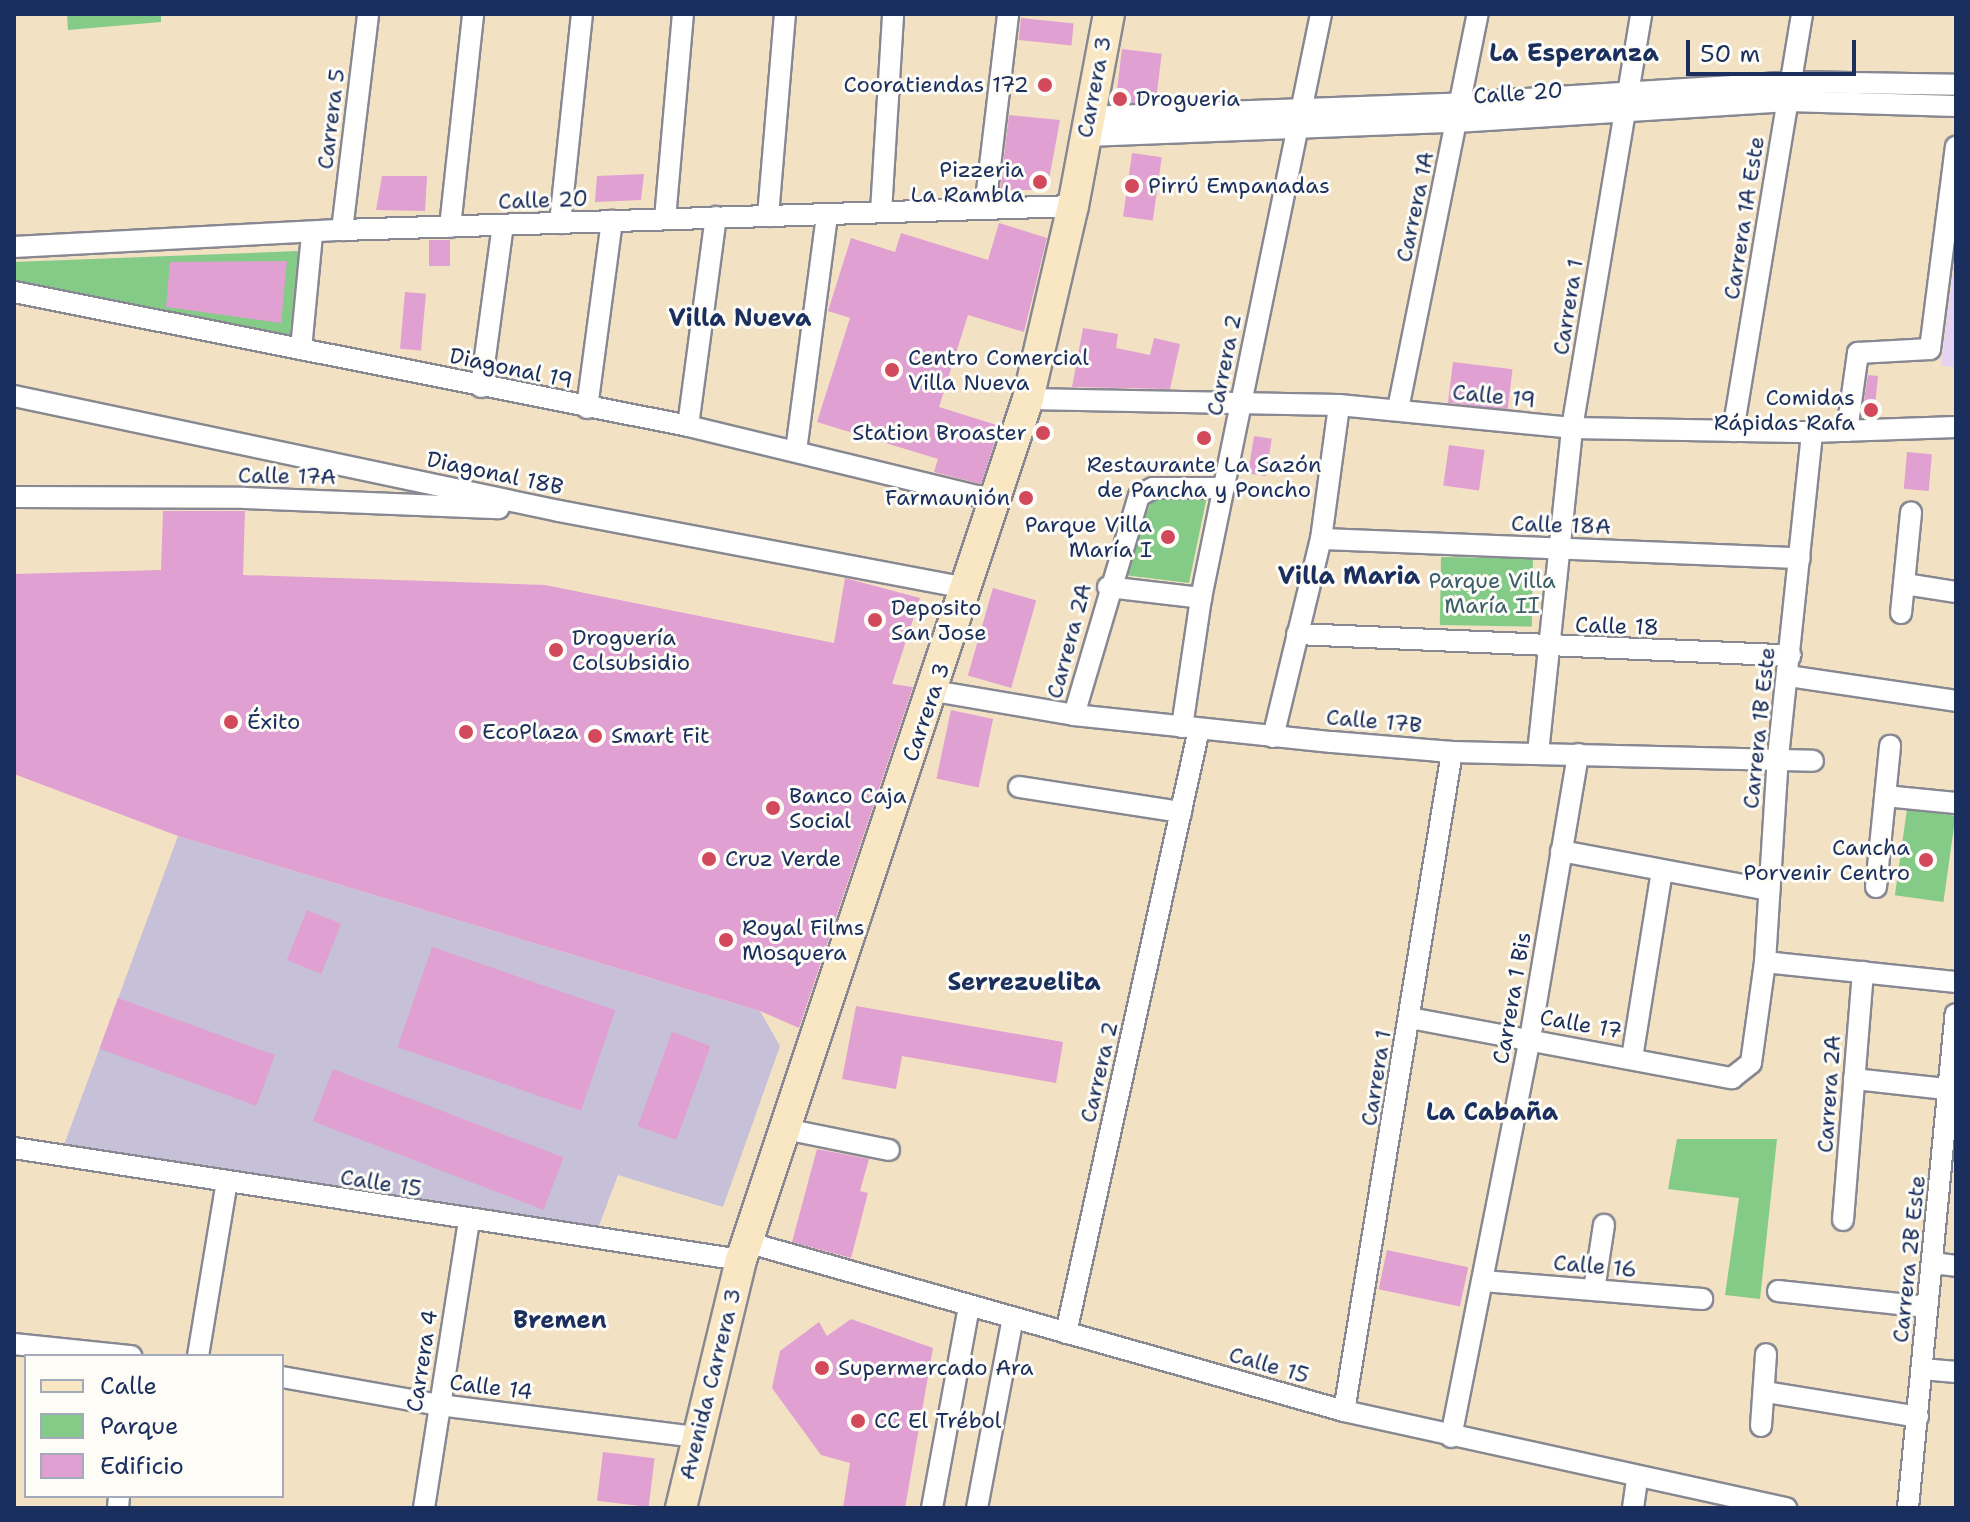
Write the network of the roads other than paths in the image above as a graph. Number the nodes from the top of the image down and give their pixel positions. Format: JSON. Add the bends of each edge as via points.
{"nodes":[{"id":1,"x":368,"y":14,"type":"edge"},
{"id":2,"x":473,"y":14,"type":"edge"},
{"id":3,"x":582,"y":14,"type":"edge"},
{"id":4,"x":683,"y":14,"type":"edge"},
{"id":5,"x":785,"y":14,"type":"edge"},
{"id":6,"x":893,"y":14,"type":"edge"},
{"id":7,"x":1008,"y":14,"type":"edge"},
{"id":8,"x":1109,"y":14,"type":"edge"},
{"id":9,"x":1321,"y":14,"type":"edge"},
{"id":10,"x":1478,"y":14,"type":"edge"},
{"id":11,"x":1641,"y":14,"type":"edge"},
{"id":12,"x":1802,"y":14,"type":"edge"},
{"id":13,"x":1956,"y":85,"type":"edge"},
{"id":14,"x":1790,"y":92,"type":"junction"},
{"id":15,"x":1627,"y":100,"type":"junction"},
{"id":16,"x":1956,"y":106,"type":"edge"},
{"id":17,"x":1459,"y":112,"type":"junction"},
{"id":18,"x":1298,"y":118,"type":"junction"},
{"id":19,"x":1086,"y":127,"type":"junction"},
{"id":20,"x":1956,"y":147,"type":"edge"},
{"id":21,"x":1073,"y":206,"type":"junction"},
{"id":22,"x":985,"y":208,"type":"junction"},
{"id":23,"x":881,"y":212,"type":"junction"},
{"id":24,"x":827,"y":215,"type":"junction"},
{"id":25,"x":768,"y":216,"type":"junction"},
{"id":26,"x":716,"y":217,"type":"junction"},
{"id":27,"x":665,"y":219,"type":"junction"},
{"id":28,"x":612,"y":221,"type":"junction"},
{"id":29,"x":560,"y":223,"type":"junction"},
{"id":30,"x":503,"y":225,"type":"junction"},
{"id":31,"x":450,"y":227,"type":"junction"},
{"id":32,"x":342,"y":230,"type":"junction"},
{"id":33,"x":312,"y":234,"type":"junction"},
{"id":34,"x":14,"y":247,"type":"edge"},
{"id":35,"x":14,"y":292,"type":"edge"},
{"id":36,"x":301,"y":349,"type":"junction"},
{"id":37,"x":481,"y":387,"type":"junction"},
{"id":38,"x":14,"y":396,"type":"edge"},
{"id":39,"x":1028,"y":399,"type":"junction"},
{"id":40,"x":1241,"y":404,"type":"junction"},
{"id":41,"x":1339,"y":405,"type":"junction"},
{"id":42,"x":587,"y":408,"type":"junction"},
{"id":43,"x":1398,"y":409,"type":"junction"},
{"id":44,"x":688,"y":426,"type":"junction"},
{"id":45,"x":1956,"y":427,"type":"edge"},
{"id":46,"x":1572,"y":428,"type":"junction"},
{"id":47,"x":1733,"y":431,"type":"junction"},
{"id":48,"x":1847,"y":431,"type":"junction"},
{"id":49,"x":1812,"y":432,"type":"junction"},
{"id":50,"x":796,"y":451,"type":"junction"},
{"id":51,"x":1224,"y":488,"type":"junction"},
{"id":52,"x":14,"y":497,"type":"edge"},
{"id":53,"x":997,"y":501,"type":"junction"},
{"id":54,"x":559,"y":511,"type":"junction"},
{"id":55,"x":1911,"y":512,"type":"dead end"},
{"id":56,"x":1321,"y":539,"type":"junction"},
{"id":57,"x":1560,"y":549,"type":"junction"},
{"id":58,"x":1800,"y":558,"type":"junction"},
{"id":59,"x":1905,"y":584,"type":"junction"},
{"id":60,"x":1108,"y":587,"type":"junction"},
{"id":61,"x":968,"y":588,"type":"junction"},
{"id":62,"x":1956,"y":592,"type":"edge"},
{"id":63,"x":1201,"y":598,"type":"junction"},
{"id":64,"x":1901,"y":613,"type":"dead end"},
{"id":65,"x":1297,"y":634,"type":"junction"},
{"id":66,"x":1546,"y":647,"type":"junction"},
{"id":67,"x":1790,"y":666,"type":"junction"},
{"id":68,"x":934,"y":691,"type":"junction"},
{"id":69,"x":1956,"y":701,"type":"edge"},
{"id":70,"x":1074,"y":715,"type":"junction"},
{"id":71,"x":1190,"y":728,"type":"junction"},
{"id":72,"x":1273,"y":737,"type":"junction"},
{"id":73,"x":1890,"y":746,"type":"dead end"},
{"id":74,"x":1452,"y":752,"type":"junction"},
{"id":75,"x":1538,"y":753,"type":"junction"},
{"id":76,"x":1578,"y":754,"type":"junction"},
{"id":77,"x":1778,"y":757,"type":"junction"},
{"id":78,"x":1813,"y":761,"type":"dead end"},
{"id":79,"x":1019,"y":787,"type":"dead end"},
{"id":80,"x":1885,"y":796,"type":"junction"},
{"id":81,"x":1956,"y":803,"type":"edge"},
{"id":82,"x":1181,"y":812,"type":"junction"},
{"id":83,"x":1561,"y":851,"type":"junction"},
{"id":84,"x":1662,"y":871,"type":"junction"},
{"id":85,"x":1876,"y":887,"type":"dead end"},
{"id":86,"x":1769,"y":890,"type":"junction"},
{"id":87,"x":1765,"y":962,"type":"junction"},
{"id":88,"x":1863,"y":972,"type":"junction"},
{"id":89,"x":1956,"y":982,"type":"edge"},
{"id":90,"x":1956,"y":1014,"type":"edge"},
{"id":91,"x":1410,"y":1018,"type":"junction"},
{"id":92,"x":1530,"y":1039,"type":"junction"},
{"id":93,"x":1632,"y":1058,"type":"junction"},
{"id":94,"x":1743,"y":1074,"type":"joint"},
{"id":95,"x":1854,"y":1079,"type":"junction"},
{"id":96,"x":1953,"y":1089,"type":"edge"},
{"id":97,"x":785,"y":1129,"type":"junction"},
{"id":98,"x":14,"y":1148,"type":"edge"},
{"id":99,"x":889,"y":1150,"type":"dead end"},
{"id":100,"x":227,"y":1181,"type":"junction"},
{"id":101,"x":1843,"y":1220,"type":"dead end"},
{"id":102,"x":469,"y":1222,"type":"junction"},
{"id":103,"x":1604,"y":1225,"type":"dead end"},
{"id":104,"x":744,"y":1251,"type":"junction"},
{"id":105,"x":1933,"y":1263,"type":"junction"},
{"id":106,"x":1956,"y":1266,"type":"edge"},
{"id":107,"x":1483,"y":1281,"type":"junction"},
{"id":108,"x":1594,"y":1290,"type":"junction"},
{"id":109,"x":1778,"y":1291,"type":"dead end"},
{"id":110,"x":1702,"y":1299,"type":"dead end"},
{"id":111,"x":969,"y":1306,"type":"junction"},
{"id":112,"x":1927,"y":1307,"type":"junction"},
{"id":113,"x":1013,"y":1318,"type":"junction"},
{"id":114,"x":1066,"y":1333,"type":"junction"},
{"id":115,"x":14,"y":1344,"type":"edge"},
{"id":116,"x":112,"y":1354,"type":"edge"},
{"id":117,"x":198,"y":1354,"type":"edge"},
{"id":118,"x":1766,"y":1354,"type":"dead end"},
{"id":119,"x":1922,"y":1369,"type":"junction"},
{"id":120,"x":1956,"y":1372,"type":"edge"},
{"id":121,"x":284,"y":1377,"type":"edge"},
{"id":122,"x":1766,"y":1392,"type":"junction"},
{"id":123,"x":439,"y":1405,"type":"junction"},
{"id":124,"x":1344,"y":1411,"type":"junction"},
{"id":125,"x":1918,"y":1417,"type":"junction"},
{"id":126,"x":1761,"y":1426,"type":"dead end"},
{"id":127,"x":695,"y":1437,"type":"junction"},
{"id":128,"x":1451,"y":1437,"type":"junction"},
{"id":129,"x":1637,"y":1478,"type":"junction"},
{"id":130,"x":1673,"y":1487,"type":"junction"},
{"id":131,"x":424,"y":1508,"type":"edge"},
{"id":132,"x":681,"y":1508,"type":"edge"},
{"id":133,"x":932,"y":1508,"type":"edge"},
{"id":134,"x":977,"y":1508,"type":"edge"},
{"id":135,"x":1633,"y":1508,"type":"edge"},
{"id":136,"x":1670,"y":1508,"type":"edge"},
{"id":137,"x":1786,"y":1508,"type":"edge"},
{"id":138,"x":1908,"y":1508,"type":"edge"}],
"edges":[{"from":1,"to":32,"type":"street","name":"Carrera 5"},
{"from":2,"to":31,"type":"street"},
{"from":3,"to":29,"type":"street"},
{"from":4,"to":27,"type":"street"},
{"from":5,"to":25,"type":"street"},
{"from":6,"to":23,"type":"street"},
{"from":7,"to":22,"type":"street"},
{"from":8,"to":19,"type":"main road","name":"Carrera 3"},
{"from":9,"to":18,"type":"street","name":"Carrera 2"},
{"from":10,"to":17,"type":"street","name":"Carrera 1A"},
{"from":11,"to":15,"type":"street","name":"Carrera 1"},
{"from":12,"to":14,"type":"street","name":"Carrera 1A Este"},
{"from":13,"to":14,"type":"street","name":"Calle 20"},
{"from":14,"to":15,"type":"street","name":"Calle 20"},
{"from":14,"to":16,"type":"street","name":"Calle 20"},
{"from":14,"to":47,"type":"street","name":"Carrera 1A Este"},
{"from":15,"to":17,"type":"street","name":"Calle 20"},
{"from":15,"to":46,"type":"street","name":"Carrera 1"},
{"from":17,"to":18,"type":"street","name":"Calle 20"},
{"from":17,"to":43,"type":"street","name":"Carrera 1A"},
{"from":18,"to":19,"type":"street","name":"Calle 20"},
{"from":18,"to":40,"type":"street","name":"Carrera 2"},
{"from":19,"to":21,"type":"main road","name":"Carrera 3"},
{"from":20,"to":48,"type":"street","via":[[1930,349],[1858,353]]},
{"from":21,"to":22,"type":"street","name":"Calle 20"},
{"from":21,"to":39,"type":"main road","name":"Carrera 3"},
{"from":22,"to":23,"type":"street","name":"Calle 20"},
{"from":23,"to":24,"type":"street","name":"Calle 20"},
{"from":24,"to":25,"type":"street","name":"Calle 20"},
{"from":24,"to":50,"type":"street"},
{"from":25,"to":26,"type":"street","name":"Calle 20"},
{"from":26,"to":27,"type":"street","name":"Calle 20"},
{"from":26,"to":44,"type":"street"},
{"from":27,"to":28,"type":"street","name":"Calle 20"},
{"from":28,"to":29,"type":"street","name":"Calle 20"},
{"from":28,"to":42,"type":"street"},
{"from":29,"to":30,"type":"street","name":"Calle 20"},
{"from":30,"to":31,"type":"street","name":"Calle 20"},
{"from":30,"to":37,"type":"street"},
{"from":31,"to":32,"type":"street","name":"Calle 20"},
{"from":32,"to":33,"type":"street","name":"Calle 20"},
{"from":33,"to":34,"type":"street","name":"Calle 20"},
{"from":33,"to":36,"type":"street"},
{"from":35,"to":36,"type":"street","name":"Diagonal 19"},
{"from":36,"to":37,"type":"street","name":"Diagonal 19"},
{"from":37,"to":42,"type":"street","name":"Diagonal 19"},
{"from":38,"to":54,"type":"street","name":"Diagonal 18B"},
{"from":39,"to":40,"type":"street","name":"Calle 19"},
{"from":39,"to":53,"type":"main road","name":"Carrera 3"},
{"from":40,"to":41,"type":"street","name":"Calle 19"},
{"from":40,"to":51,"type":"street","name":"Carrera 2"},
{"from":41,"to":43,"type":"street","name":"Calle 19"},
{"from":41,"to":56,"type":"street"},
{"from":42,"to":44,"type":"street","name":"Diagonal 19"},
{"from":43,"to":46,"type":"street","name":"Calle 19"},
{"from":44,"to":50,"type":"street","name":"Diagonal 19"},
{"from":45,"to":48,"type":"street","name":"Calle 19"},
{"from":46,"to":47,"type":"street","name":"Calle 19"},
{"from":46,"to":57,"type":"street","name":"Carrera 1"},
{"from":47,"to":49,"type":"street","name":"Calle 19"},
{"from":48,"to":49,"type":"street","name":"Calle 19"},
{"from":49,"to":58,"type":"street","name":"Carrera 1B Este"},
{"from":50,"to":53,"type":"street","name":"Diagonal 19"},
{"from":51,"to":60,"type":"street","name":"Carrera 2A","via":[[1144,491]]},
{"from":51,"to":63,"type":"street","name":"Carrera 2"},
{"from":52,"to":54,"type":"street","name":"Calle 17A","via":[[261,498]]},
{"from":53,"to":61,"type":"main road","name":"Carrera 3"},
{"from":54,"to":61,"type":"street","name":"Diagonal 18B"},
{"from":55,"to":59,"type":"street"},
{"from":56,"to":57,"type":"street","name":"Calle 18A"},
{"from":56,"to":65,"type":"street"},
{"from":57,"to":58,"type":"street","name":"Calle 18A"},
{"from":57,"to":66,"type":"street","name":"Carrera 1"},
{"from":58,"to":67,"type":"street","name":"Carrera 1B Este"},
{"from":59,"to":62,"type":"street"},
{"from":59,"to":64,"type":"street"},
{"from":60,"to":63,"type":"street"},
{"from":60,"to":70,"type":"street","name":"Carrera 2A"},
{"from":61,"to":68,"type":"main road","name":"Carrera 3"},
{"from":63,"to":71,"type":"street","name":"Carrera 2"},
{"from":65,"to":66,"type":"street","name":"Calle 18"},
{"from":65,"to":72,"type":"street"},
{"from":66,"to":67,"type":"street","name":"Calle 18"},
{"from":66,"to":75,"type":"street","name":"Carrera 1"},
{"from":67,"to":69,"type":"street","name":"Calle 18"},
{"from":67,"to":77,"type":"street","name":"Carrera 1B Este"},
{"from":68,"to":70,"type":"street","name":"Calle 17B"},
{"from":68,"to":97,"type":"main road","name":"Carrera 3","via":[[855,910]]},
{"from":70,"to":71,"type":"street","name":"Calle 17B"},
{"from":71,"to":72,"type":"street","name":"Calle 17B"},
{"from":71,"to":82,"type":"street","name":"Carrera 2"},
{"from":72,"to":74,"type":"street","name":"Calle 17B"},
{"from":73,"to":80,"type":"street"},
{"from":74,"to":75,"type":"street","name":"Calle 17B"},
{"from":74,"to":91,"type":"street","name":"Carrera 1"},
{"from":75,"to":76,"type":"street","name":"Calle 17B"},
{"from":76,"to":77,"type":"street","name":"Calle 17B"},
{"from":76,"to":83,"type":"street","name":"Carrera 1 Bis"},
{"from":77,"to":78,"type":"street","name":"Calle 17B"},
{"from":77,"to":86,"type":"street","name":"Carrera 1B Este"},
{"from":79,"to":82,"type":"street"},
{"from":80,"to":81,"type":"street"},
{"from":80,"to":85,"type":"street"},
{"from":82,"to":114,"type":"street","name":"Carrera 2"},
{"from":83,"to":84,"type":"street"},
{"from":83,"to":92,"type":"street","name":"Carrera 1 Bis"},
{"from":84,"to":86,"type":"street"},
{"from":84,"to":93,"type":"street"},
{"from":86,"to":87,"type":"street","name":"Carrera 1B Este"},
{"from":87,"to":88,"type":"street"},
{"from":87,"to":94,"type":"street","name":"Carrera 1B Este","via":[[1754,1054]]},
{"from":88,"to":89,"type":"street"},
{"from":88,"to":95,"type":"street","name":"Carrera 2A"},
{"from":90,"to":96,"type":"street","name":"Carrera 2B Este"},
{"from":91,"to":92,"type":"street","name":"Calle 17"},
{"from":91,"to":124,"type":"street","name":"Carrera 1"},
{"from":92,"to":93,"type":"street","name":"Calle 17"},
{"from":92,"to":107,"type":"street","name":"Carrera 1 Bis"},
{"from":93,"to":94,"type":"street","name":"Calle 17","via":[[1732,1078]]},
{"from":95,"to":96,"type":"street"},
{"from":95,"to":101,"type":"street","name":"Carrera 2A"},
{"from":96,"to":105,"type":"street","name":"Carrera 2B Este"},
{"from":97,"to":99,"type":"street"},
{"from":97,"to":104,"type":"main road","name":"Carrera 3"},
{"from":98,"to":100,"type":"street","name":"Calle 15"},
{"from":100,"to":102,"type":"street","name":"Calle 15"},
{"from":100,"to":117,"type":"street"},
{"from":102,"to":104,"type":"street","name":"Calle 15"},
{"from":102,"to":123,"type":"street","name":"Carrera 4"},
{"from":103,"to":108,"type":"street"},
{"from":104,"to":111,"type":"street","name":"Calle 15"},
{"from":104,"to":127,"type":"main road","name":"Avenida Carrera 3"},
{"from":105,"to":106,"type":"street"},
{"from":105,"to":112,"type":"street","name":"Carrera 2B Este"},
{"from":107,"to":108,"type":"street","name":"Calle 16"},
{"from":107,"to":128,"type":"street","name":"Carrera 1 Bis"},
{"from":108,"to":110,"type":"street","name":"Calle 16"},
{"from":109,"to":112,"type":"street"},
{"from":111,"to":113,"type":"street","name":"Calle 15"},
{"from":111,"to":133,"type":"street"},
{"from":112,"to":119,"type":"street","name":"Carrera 2B Este"},
{"from":113,"to":114,"type":"street","name":"Calle 15"},
{"from":113,"to":134,"type":"street"},
{"from":114,"to":124,"type":"street","name":"Calle 15"},
{"from":115,"to":116,"type":"street"},
{"from":118,"to":122,"type":"street"},
{"from":119,"to":120,"type":"street"},
{"from":119,"to":125,"type":"street","name":"Carrera 2B Este"},
{"from":121,"to":123,"type":"street","name":"Calle 14"},
{"from":122,"to":125,"type":"street"},
{"from":122,"to":126,"type":"street"},
{"from":123,"to":127,"type":"street","name":"Calle 14"},
{"from":123,"to":131,"type":"street","name":"Carrera 4"},
{"from":124,"to":128,"type":"street","name":"Calle 15"},
{"from":125,"to":138,"type":"street","name":"Carrera 2B Este"},
{"from":127,"to":132,"type":"main road","name":"Avenida Carrera 3"},
{"from":128,"to":129,"type":"street","name":"Calle 15"},
{"from":129,"to":130,"type":"street","name":"Calle 15"},
{"from":129,"to":135,"type":"street"},
{"from":130,"to":136,"type":"street"},
{"from":130,"to":137,"type":"street","name":"Calle 15"}]}
